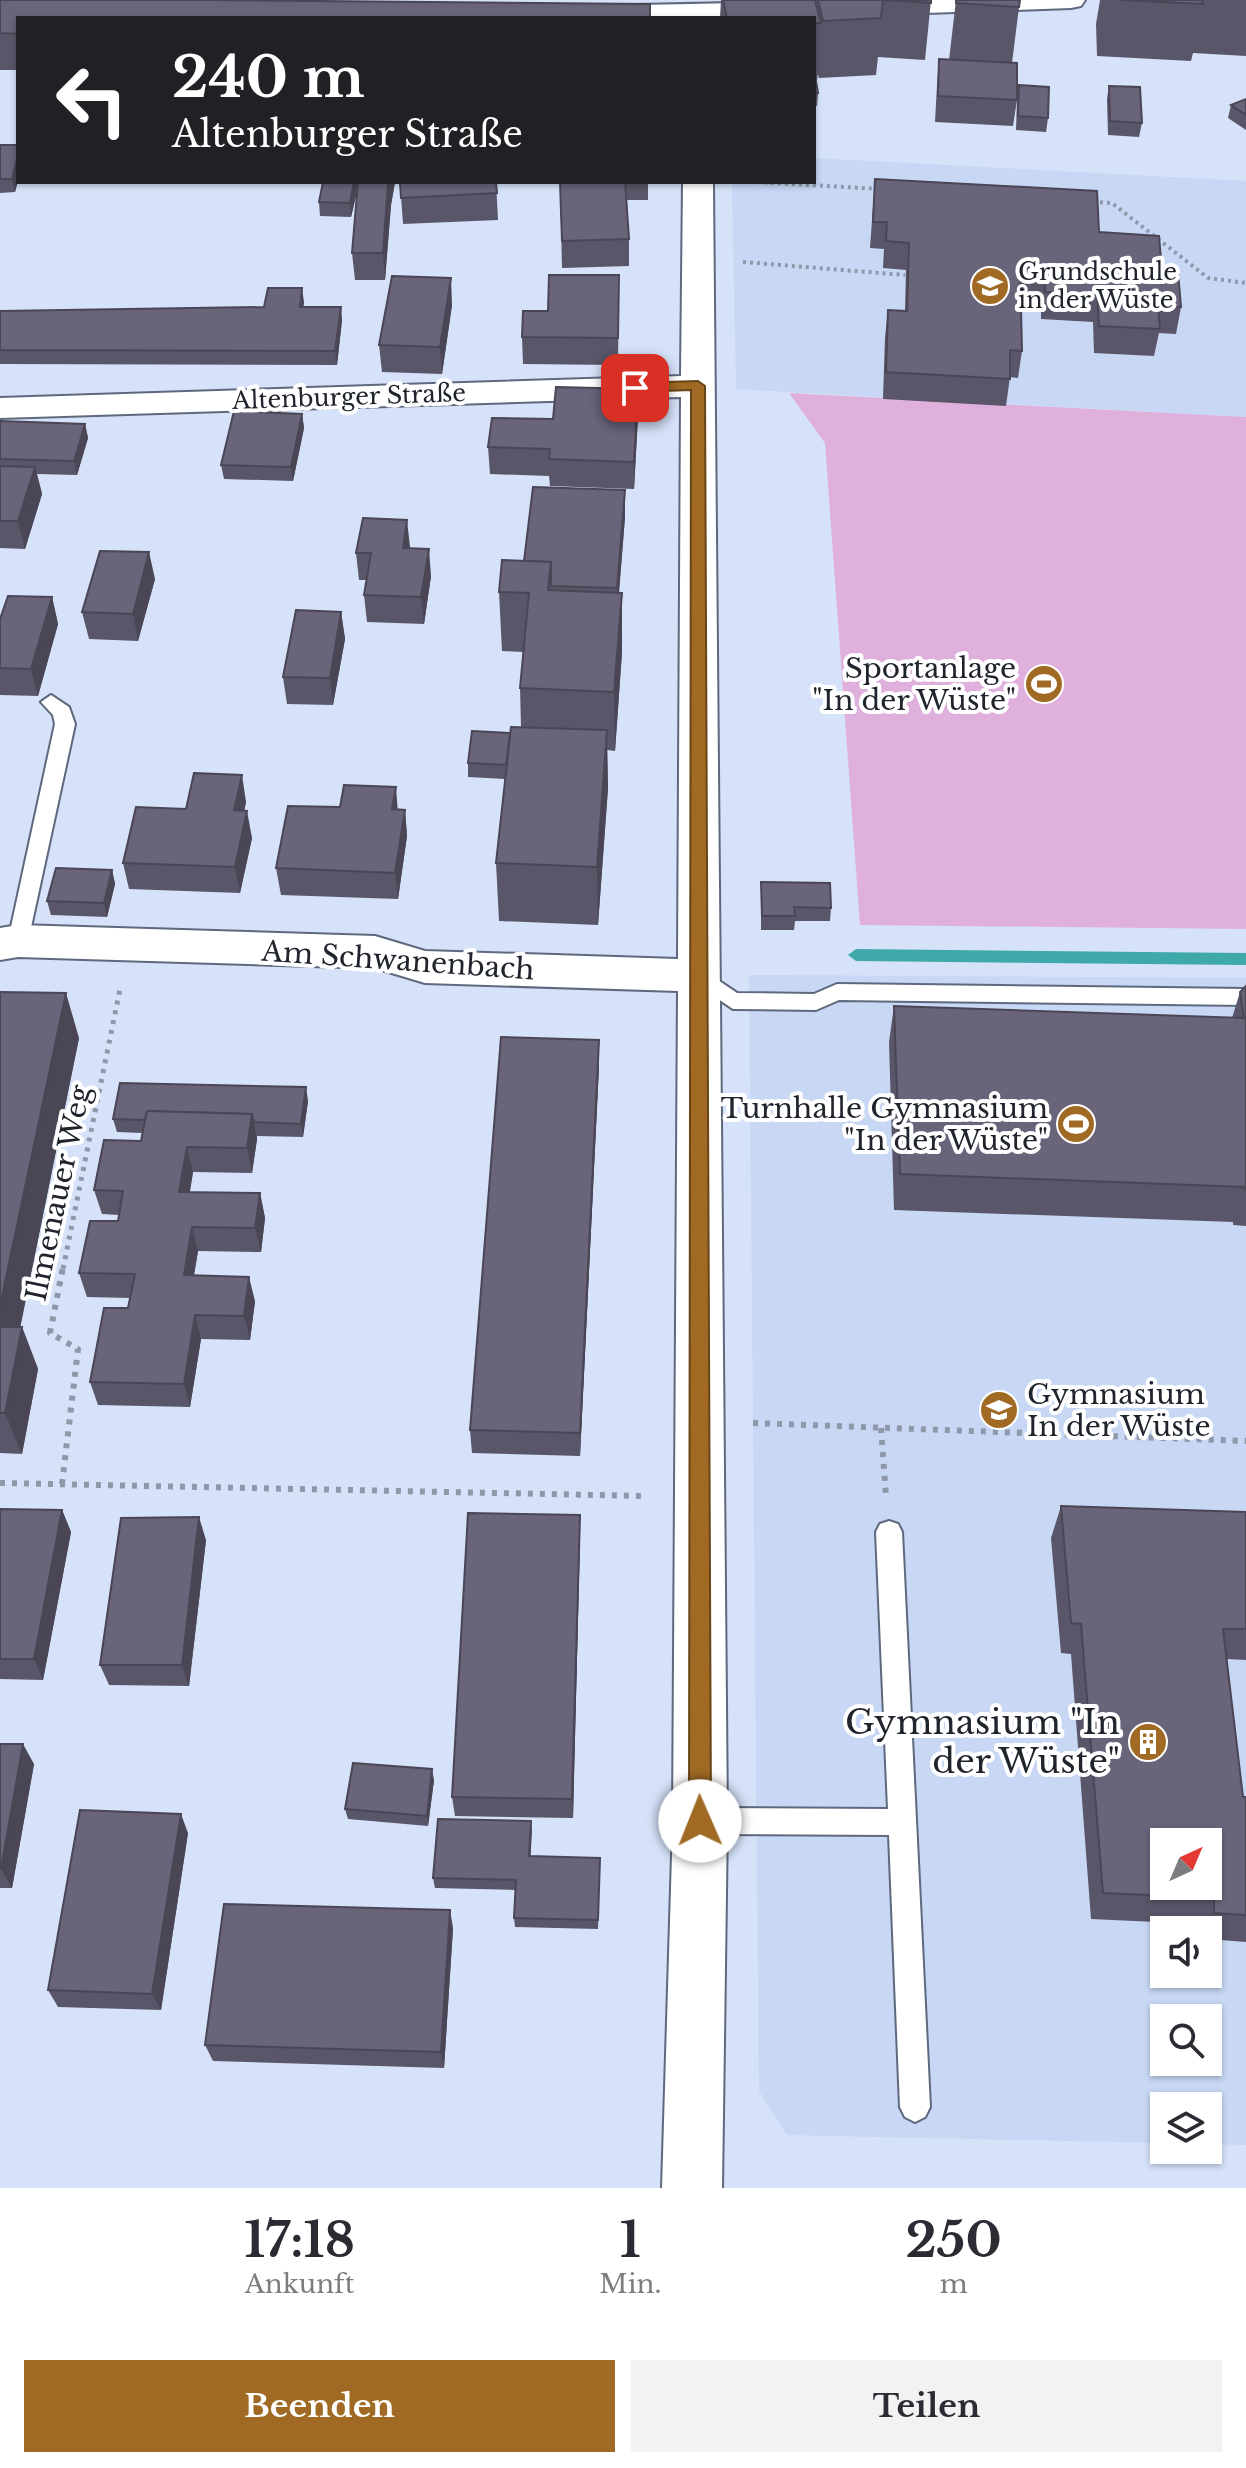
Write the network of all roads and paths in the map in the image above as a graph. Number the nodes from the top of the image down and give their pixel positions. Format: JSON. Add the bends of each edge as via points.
{"nodes":[{"id":1,"x":1071,"y":0,"type":"edge"},
{"id":2,"x":1026,"y":1,"type":"edge"},
{"id":3,"x":610,"y":7,"type":"edge"},
{"id":4,"x":847,"y":8,"type":"edge"},
{"id":5,"x":802,"y":9,"type":"edge"},
{"id":6,"x":566,"y":13,"type":"edge"},
{"id":7,"x":697,"y":16,"type":"edge"},
{"id":8,"x":698,"y":184,"type":"edge"},
{"id":9,"x":792,"y":184,"type":"edge"},
{"id":10,"x":880,"y":189,"type":"edge"},
{"id":11,"x":1081,"y":201,"type":"edge"},
{"id":12,"x":698,"y":261,"type":"junction"},
{"id":13,"x":905,"y":275,"type":"edge"},
{"id":14,"x":1246,"y":283,"type":"edge"},
{"id":15,"x":698,"y":386,"type":"junction"},
{"id":16,"x":0,"y":408,"type":"edge"},
{"id":17,"x":51,"y":702,"type":"dead end"},
{"id":18,"x":9,"y":943,"type":"edge"},
{"id":19,"x":129,"y":944,"type":"junction"},
{"id":20,"x":700,"y":976,"type":"junction"},
{"id":21,"x":1246,"y":997,"type":"edge"},
{"id":22,"x":700,"y":1422,"type":"junction"},
{"id":23,"x":881,"y":1428,"type":"junction"},
{"id":24,"x":1246,"y":1441,"type":"edge"},
{"id":25,"x":0,"y":1483,"type":"edge"},
{"id":26,"x":62,"y":1484,"type":"junction"},
{"id":27,"x":700,"y":1498,"type":"junction"},
{"id":28,"x":889,"y":1532,"type":"joint"},
{"id":29,"x":700,"y":1821,"type":"junction"},
{"id":30,"x":904,"y":1822,"type":"junction"},
{"id":31,"x":915,"y":2107,"type":"dead end"},
{"id":32,"x":692,"y":2188,"type":"edge"}],
"edges":[{"from":1,"to":2,"type":"street"},
{"from":2,"to":4,"type":"street"},
{"from":3,"to":6,"type":"street"},
{"from":3,"to":7,"type":"street"},
{"from":5,"to":7,"type":"street"},
{"from":8,"to":12,"type":"street"},
{"from":9,"to":10,"type":"path"},
{"from":11,"to":14,"type":"path","via":[[1112,203],[1208,278]]},
{"from":12,"to":13,"type":"path"},
{"from":12,"to":15,"type":"street"},
{"from":15,"to":16,"type":"street","name":"Altenburger Straße"},
{"from":15,"to":20,"type":"street"},
{"from":17,"to":18,"type":"lane","via":[[65,724]]},
{"from":18,"to":19,"type":"street","name":"Am Schwanenbach"},
{"from":19,"to":20,"type":"street","name":"Am Schwanenbach","via":[[375,952],[425,967]]},
{"from":19,"to":26,"type":"path","name":"Ilmenauer Weg","via":[[50,1333],[78,1349]]},
{"from":20,"to":21,"type":"lane","via":[[733,1001],[816,1002],[837,992]]},
{"from":20,"to":22,"type":"street"},
{"from":22,"to":23,"type":"path"},
{"from":22,"to":27,"type":"street"},
{"from":23,"to":24,"type":"path"},
{"from":23,"to":28,"type":"path"},
{"from":25,"to":26,"type":"path"},
{"from":26,"to":27,"type":"path"},
{"from":27,"to":29,"type":"street"},
{"from":28,"to":30,"type":"lane"},
{"from":29,"to":30,"type":"lane"},
{"from":29,"to":32,"type":"street"},
{"from":30,"to":31,"type":"lane"}]}
